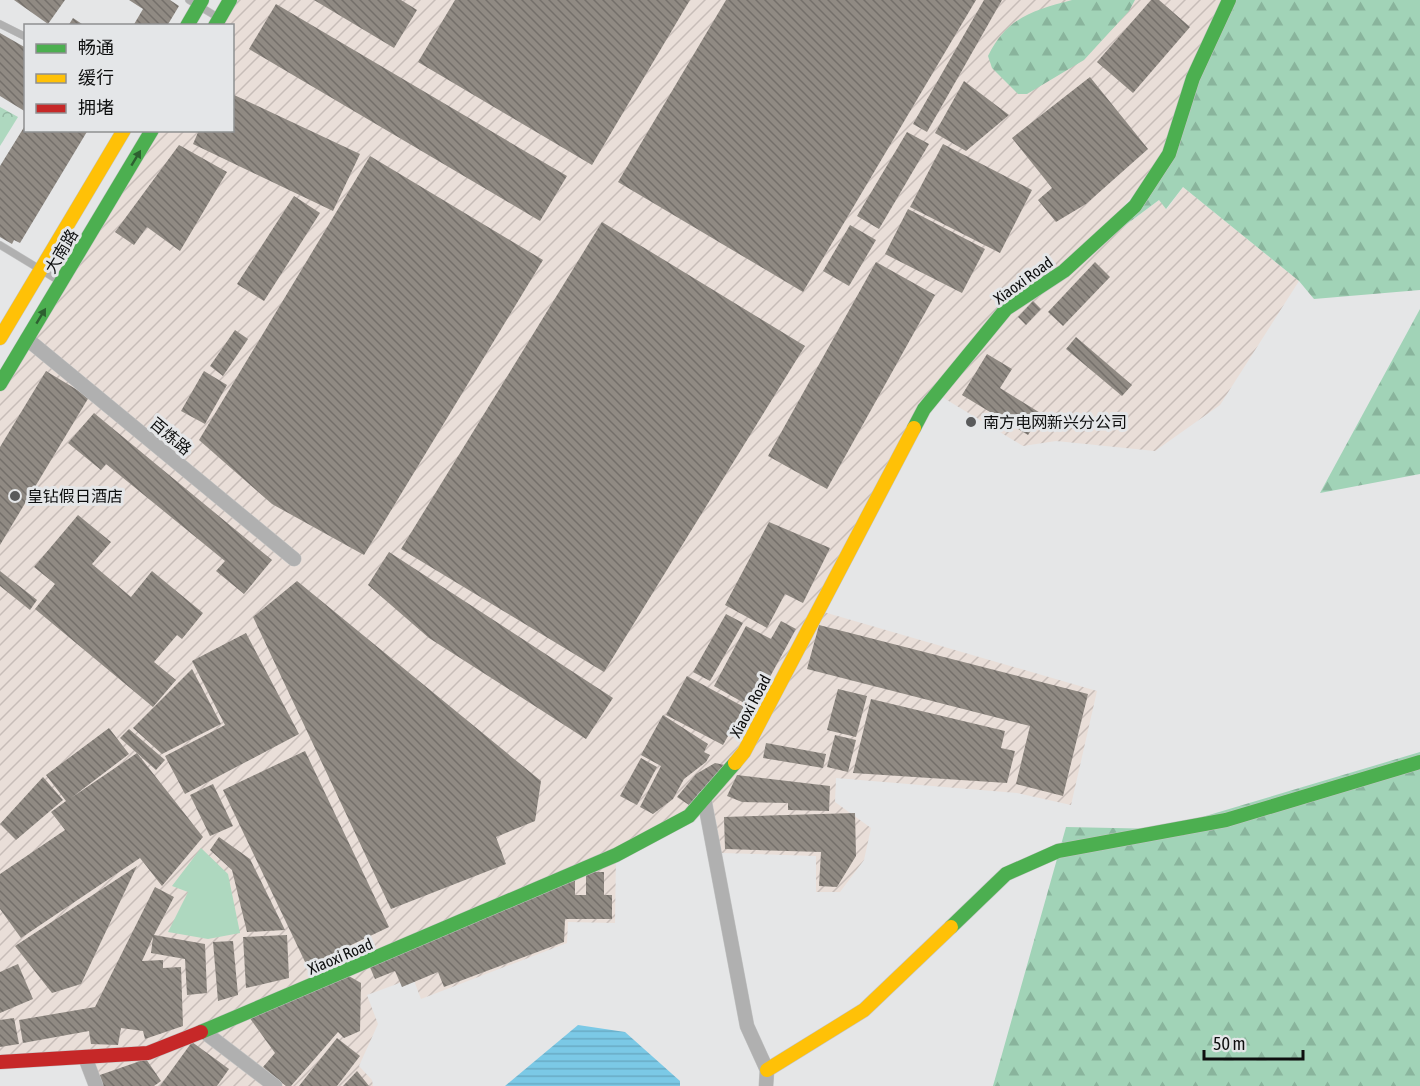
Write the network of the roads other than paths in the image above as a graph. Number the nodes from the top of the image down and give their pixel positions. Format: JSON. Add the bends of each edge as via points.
{"nodes":[{"id":1,"x":230,"y":0,"type":"edge"},
{"id":2,"x":1229,"y":0,"type":"edge"},
{"id":3,"x":197,"y":2,"type":"edge"},
{"id":4,"x":217,"y":22,"type":"edge"},
{"id":5,"x":0,"y":24,"type":"edge"},
{"id":6,"x":188,"y":24,"type":"edge"},
{"id":7,"x":24,"y":36,"type":"edge"},
{"id":8,"x":123,"y":132,"type":"edge"},
{"id":9,"x":151,"y":132,"type":"edge"},
{"id":10,"x":0,"y":245,"type":"edge"},
{"id":11,"x":41,"y":270,"type":"junction"},
{"id":12,"x":61,"y":282,"type":"junction"},
{"id":13,"x":0,"y":338,"type":"edge"},
{"id":14,"x":27,"y":339,"type":"junction"},
{"id":15,"x":0,"y":384,"type":"edge"},
{"id":16,"x":294,"y":560,"type":"dead end"},
{"id":17,"x":1420,"y":762,"type":"edge"},
{"id":18,"x":704,"y":798,"type":"junction"},
{"id":19,"x":203,"y":1031,"type":"junction"},
{"id":20,"x":85,"y":1057,"type":"junction"},
{"id":21,"x":0,"y":1062,"type":"edge"},
{"id":22,"x":767,"y":1070,"type":"junction"},
{"id":23,"x":96,"y":1086,"type":"edge"},
{"id":24,"x":274,"y":1086,"type":"edge"},
{"id":25,"x":766,"y":1086,"type":"edge"}],
"edges":[{"from":1,"to":4,"type":"street"},
{"from":2,"to":18,"type":"street","name":"Xiaoxi Road","via":[[1192,78],[1169,154],[1135,206],[1064,271],[1006,309],[924,409],[744,752]]},
{"from":3,"to":4,"type":"lane"},
{"from":3,"to":6,"type":"street"},
{"from":5,"to":7,"type":"lane"},
{"from":8,"to":11,"type":"street","name":"大南路"},
{"from":12,"to":9,"type":"street","name":"大南路","one_way":true,"via":[[58,287]]},
{"from":10,"to":11,"type":"lane"},
{"from":11,"to":12,"type":"lane"},
{"from":11,"to":13,"type":"street","name":"大南路"},
{"from":14,"to":12,"type":"street","name":"大南路","one_way":true},
{"from":14,"to":15,"type":"street","name":"大南路"},
{"from":14,"to":16,"type":"street","name":"百炼路"},
{"from":17,"to":22,"type":"street","via":[[1226,820],[1058,851],[1006,874],[864,1010]]},
{"from":18,"to":19,"type":"street","name":"Xiaoxi Road","via":[[688,816],[616,855]]},
{"from":18,"to":22,"type":"street","via":[[747,1026]]},
{"from":19,"to":20,"type":"street","name":"Xiaoxi Road","via":[[148,1053]]},
{"from":19,"to":24,"type":"street"},
{"from":20,"to":21,"type":"street","name":"Xiaoxi Road"},
{"from":20,"to":23,"type":"street"},
{"from":22,"to":25,"type":"street"}]}
